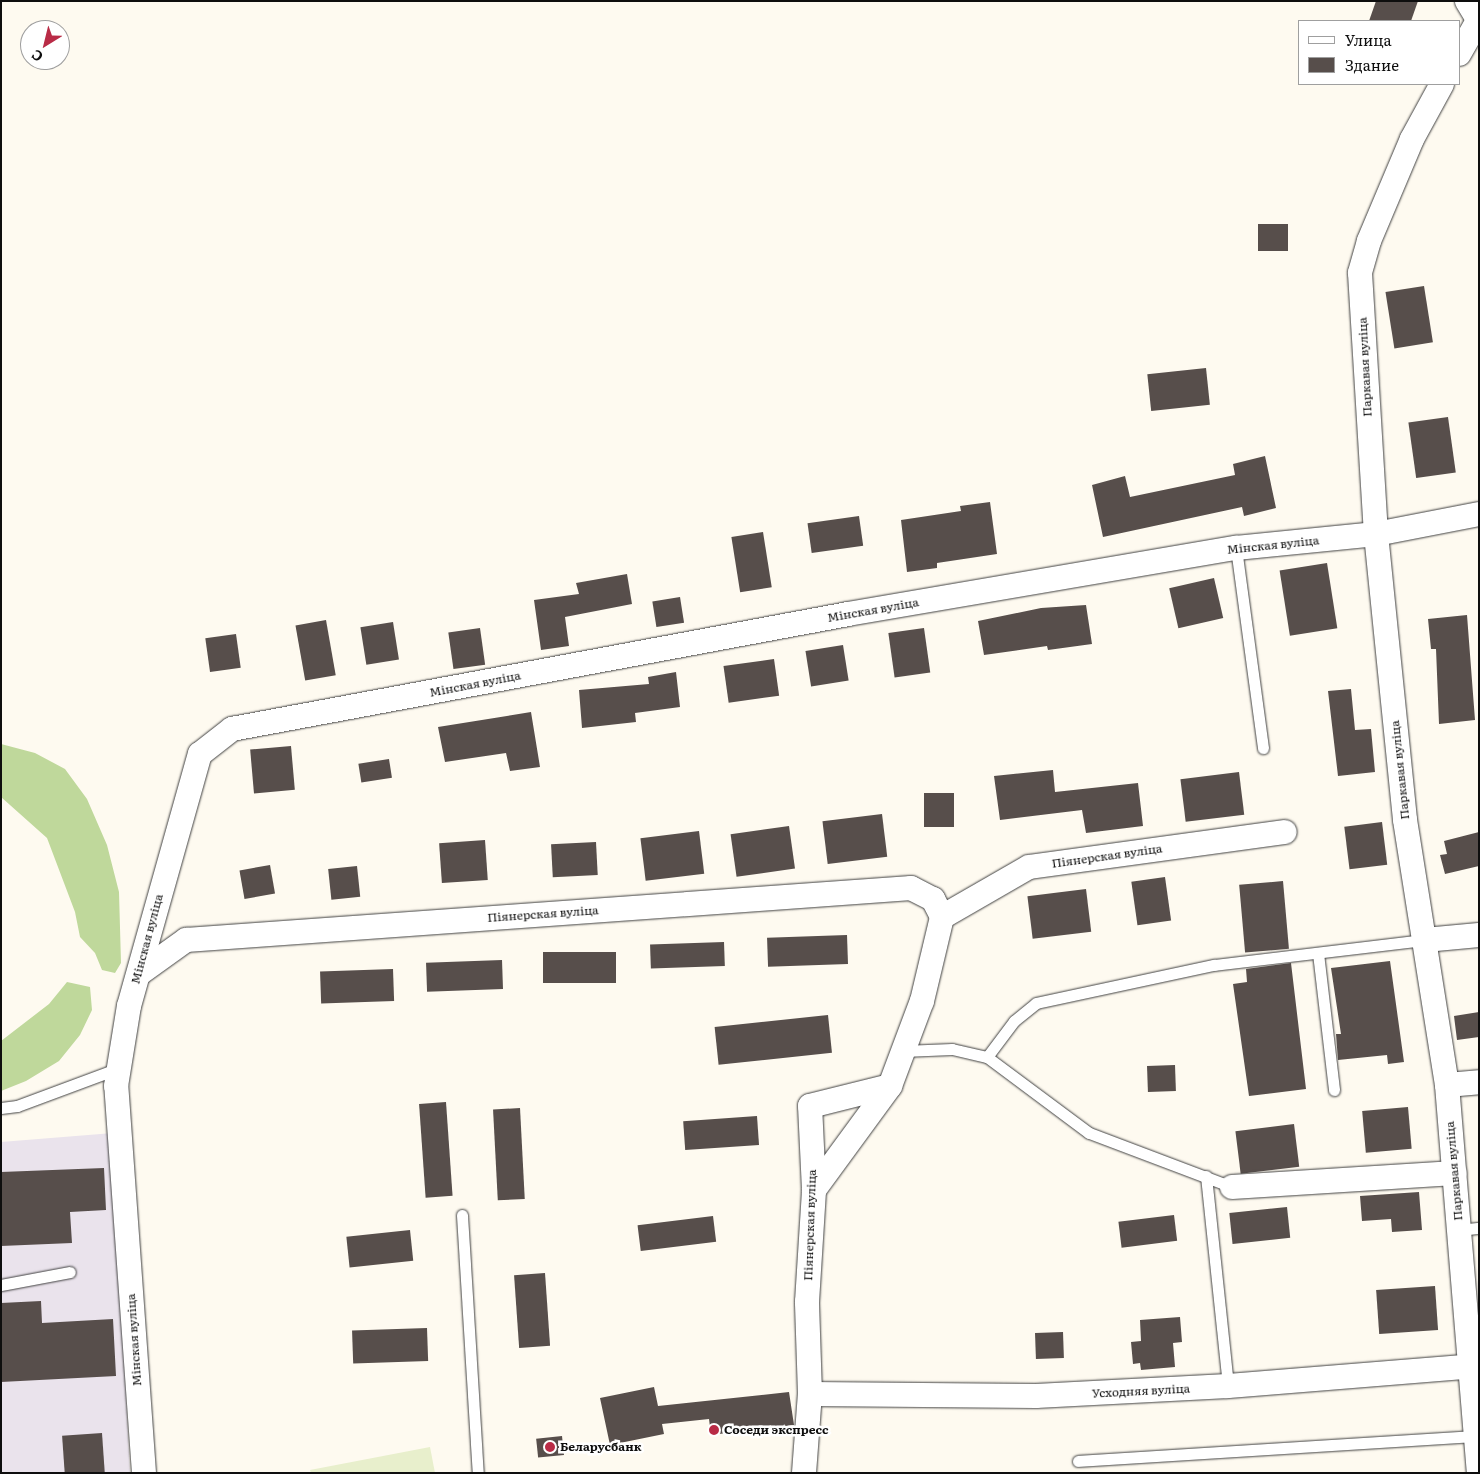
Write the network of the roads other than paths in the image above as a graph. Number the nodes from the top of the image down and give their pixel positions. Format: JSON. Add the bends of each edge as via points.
{"nodes":[{"id":1,"x":1475,"y":13,"type":"edge"},
{"id":2,"x":1460,"y":51,"type":"edge"},
{"id":3,"x":1441,"y":85,"type":"edge"},
{"id":4,"x":1479,"y":514,"type":"edge"},
{"id":5,"x":1376,"y":534,"type":"junction"},
{"id":6,"x":1236,"y":548,"type":"junction"},
{"id":7,"x":1263,"y":748,"type":"dead end"},
{"id":8,"x":1285,"y":832,"type":"dead end"},
{"id":9,"x":942,"y":917,"type":"junction"},
{"id":10,"x":1479,"y":935,"type":"edge"},
{"id":11,"x":1424,"y":940,"type":"junction"},
{"id":12,"x":1318,"y":953,"type":"junction"},
{"id":13,"x":140,"y":973,"type":"junction"},
{"id":14,"x":903,"y":1051,"type":"junction"},
{"id":15,"x":987,"y":1057,"type":"junction"},
{"id":16,"x":120,"y":1068,"type":"junction"},
{"id":17,"x":1479,"y":1082,"type":"edge"},
{"id":18,"x":1447,"y":1085,"type":"junction"},
{"id":19,"x":890,"y":1086,"type":"junction"},
{"id":20,"x":1334,"y":1090,"type":"dead end"},
{"id":21,"x":1,"y":1108,"type":"edge"},
{"id":22,"x":1454,"y":1173,"type":"junction"},
{"id":23,"x":1206,"y":1176,"type":"junction"},
{"id":24,"x":1232,"y":1187,"type":"joint"},
{"id":25,"x":814,"y":1190,"type":"junction"},
{"id":26,"x":462,"y":1215,"type":"dead end"},
{"id":27,"x":1469,"y":1229,"type":"edge"},
{"id":28,"x":70,"y":1272,"type":"dead end"},
{"id":29,"x":1,"y":1285,"type":"edge"},
{"id":30,"x":1475,"y":1366,"type":"edge"},
{"id":31,"x":1228,"y":1386,"type":"junction"},
{"id":32,"x":810,"y":1394,"type":"junction"},
{"id":33,"x":1477,"y":1436,"type":"junction"},
{"id":34,"x":1078,"y":1461,"type":"dead end"},
{"id":35,"x":1479,"y":1471,"type":"edge"},
{"id":36,"x":144,"y":1473,"type":"edge"},
{"id":37,"x":478,"y":1473,"type":"edge"},
{"id":38,"x":804,"y":1473,"type":"edge"}],
"edges":[{"from":1,"to":2,"type":"street"},
{"from":3,"to":5,"type":"street","name":"Паркавая вуліца","via":[[1412,139],[1368,241],[1360,273]]},
{"from":4,"to":5,"type":"street","name":"Мінская вуліца"},
{"from":5,"to":6,"type":"street","name":"Мінская вуліца"},
{"from":5,"to":11,"type":"street","name":"Паркавая вуліца","via":[[1405,820]]},
{"from":6,"to":7,"type":"lane"},
{"from":6,"to":13,"type":"street","name":"Мінская вуліца","via":[[848,614],[232,729],[200,754],[147,935]]},
{"from":8,"to":9,"type":"street","name":"Піянерская вуліца","via":[[1029,867]]},
{"from":9,"to":13,"type":"street","name":"Піянерская вуліца","via":[[933,899],[911,888],[901,888],[186,940]]},
{"from":9,"to":14,"type":"street","via":[[922,1001]]},
{"from":10,"to":11,"type":"street"},
{"from":11,"to":12,"type":"lane"},
{"from":11,"to":18,"type":"street","name":"Паркавая вуліца"},
{"from":12,"to":15,"type":"lane","via":[[1214,965],[1036,1003],[1014,1021]]},
{"from":12,"to":20,"type":"lane"},
{"from":13,"to":16,"type":"street","name":"Мінская вуліца","via":[[129,1006]]},
{"from":14,"to":15,"type":"lane","via":[[952,1049]]},
{"from":14,"to":19,"type":"street"},
{"from":15,"to":23,"type":"lane","via":[[1089,1133]]},
{"from":16,"to":21,"type":"lane","via":[[17,1106]]},
{"from":16,"to":36,"type":"street","name":"Мінская вуліца","via":[[116,1086]]},
{"from":17,"to":18,"type":"street"},
{"from":18,"to":22,"type":"street","name":"Паркавая вуліца"},
{"from":19,"to":25,"type":"street"},
{"from":19,"to":25,"type":"street","name":"Піянерская вуліца","via":[[810,1106]]},
{"from":22,"to":24,"type":"street"},
{"from":22,"to":27,"type":"street","name":"Паркавая вуліца"},
{"from":23,"to":24,"type":"lane"},
{"from":23,"to":31,"type":"lane"},
{"from":25,"to":32,"type":"street","name":"Піянерская вуліца","via":[[807,1302]]},
{"from":26,"to":37,"type":"lane"},
{"from":27,"to":30,"type":"street","name":"Паркавая вуліца"},
{"from":28,"to":29,"type":"lane"},
{"from":30,"to":31,"type":"street","name":"Усходняя вуліца"},
{"from":30,"to":33,"type":"street","name":"Паркавая вуліца"},
{"from":31,"to":32,"type":"street","name":"Усходняя вуліца","via":[[1036,1396]]},
{"from":32,"to":38,"type":"street","name":"Піянерская вуліца"},
{"from":33,"to":34,"type":"lane"},
{"from":33,"to":35,"type":"street","name":"Паркавая вуліца"}]}
